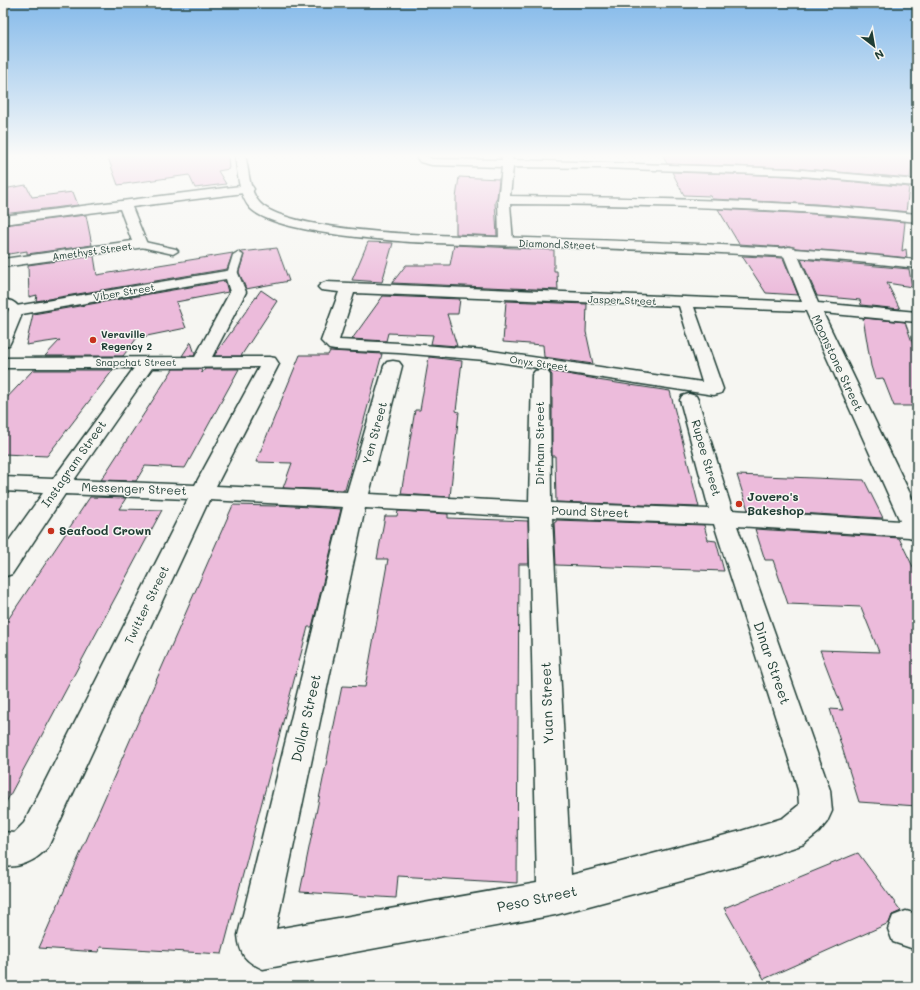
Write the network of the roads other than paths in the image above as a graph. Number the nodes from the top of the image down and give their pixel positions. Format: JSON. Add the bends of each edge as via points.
{"nodes":[{"id":1,"x":158,"y":201,"type":"edge"},
{"id":2,"x":252,"y":201,"type":"edge"},
{"id":3,"x":504,"y":201,"type":"edge"},
{"id":4,"x":557,"y":201,"type":"edge"},
{"id":5,"x":125,"y":206,"type":"junction"},
{"id":6,"x":917,"y":218,"type":"edge"},
{"id":7,"x":3,"y":220,"type":"edge"},
{"id":8,"x":506,"y":242,"type":"junction"},
{"id":9,"x":140,"y":244,"type":"junction"},
{"id":10,"x":173,"y":251,"type":"dead end"},
{"id":11,"x":789,"y":251,"type":"junction"},
{"id":12,"x":238,"y":255,"type":"dead end"},
{"id":13,"x":3,"y":263,"type":"edge"},
{"id":14,"x":917,"y":264,"type":"edge"},
{"id":15,"x":232,"y":274,"type":"junction"},
{"id":16,"x":326,"y":287,"type":"dead end"},
{"id":17,"x":348,"y":288,"type":"junction"},
{"id":18,"x":685,"y":302,"type":"junction"},
{"id":19,"x":812,"y":307,"type":"junction"},
{"id":20,"x":917,"y":317,"type":"edge"},
{"id":21,"x":3,"y":341,"type":"edge"},
{"id":22,"x":147,"y":362,"type":"junction"},
{"id":23,"x":202,"y":362,"type":"junction"},
{"id":24,"x":269,"y":362,"type":"joint"},
{"id":25,"x":3,"y":363,"type":"edge"},
{"id":26,"x":393,"y":366,"type":"dead end"},
{"id":27,"x":541,"y":375,"type":"dead end"},
{"id":28,"x":689,"y":400,"type":"dead end"},
{"id":29,"x":3,"y":484,"type":"edge"},
{"id":30,"x":58,"y":487,"type":"junction"},
{"id":31,"x":202,"y":492,"type":"junction"},
{"id":32,"x":265,"y":496,"type":"joint"},
{"id":33,"x":356,"y":500,"type":"junction"},
{"id":34,"x":540,"y":510,"type":"junction"},
{"id":35,"x":723,"y":517,"type":"junction"},
{"id":36,"x":916,"y":531,"type":"edge"},
{"id":37,"x":3,"y":568,"type":"edge"},
{"id":38,"x":816,"y":811,"type":"joint"},
{"id":39,"x":13,"y":849,"type":"edge"},
{"id":40,"x":555,"y":897,"type":"junction"},
{"id":41,"x":256,"y":935,"type":"joint"}],
"edges":[{"from":1,"to":5,"type":"street"},
{"from":2,"to":8,"type":"street","name":"Diamond Street","via":[[271,215],[334,231]]},
{"from":3,"to":8,"type":"street"},
{"from":4,"to":6,"type":"street","via":[[771,206]]},
{"from":5,"to":7,"type":"street"},
{"from":5,"to":9,"type":"street","name":"Amethyst Street"},
{"from":8,"to":11,"type":"street","name":"Diamond Street"},
{"from":9,"to":10,"type":"lane"},
{"from":9,"to":13,"type":"street","name":"Amethyst Street"},
{"from":11,"to":14,"type":"street","name":"Diamond Street"},
{"from":11,"to":19,"type":"street","name":"Moonstone Street"},
{"from":12,"to":15,"type":"lane"},
{"from":15,"to":21,"type":"street","name":"Viber Street","via":[[12,307]]},
{"from":15,"to":23,"type":"street","via":[[238,292]]},
{"from":16,"to":17,"type":"street","name":"Jasper Street"},
{"from":17,"to":18,"type":"street","name":"Jasper Street"},
{"from":17,"to":18,"type":"street","name":"Onyx Street","via":[[329,341],[335,345],[485,356],[714,389]]},
{"from":18,"to":19,"type":"street","name":"Jasper Street"},
{"from":19,"to":20,"type":"street","name":"Jasper Street"},
{"from":19,"to":36,"type":"street","name":"Moonstone Street"},
{"from":22,"to":23,"type":"street","name":"Snapchat Street"},
{"from":22,"to":25,"type":"street","name":"Snapchat Street"},
{"from":22,"to":30,"type":"street","name":"Instagram Street"},
{"from":23,"to":24,"type":"street","name":"Snapchat Street"},
{"from":24,"to":31,"type":"street","name":"Twitter Street","via":[[270,365]]},
{"from":26,"to":33,"type":"street","name":"Yen Street"},
{"from":27,"to":34,"type":"street","name":"Dirham Street"},
{"from":28,"to":35,"type":"street","name":"Rupee Street"},
{"from":29,"to":30,"type":"street","name":"Messenger Street"},
{"from":30,"to":31,"type":"street","name":"Messenger Street"},
{"from":30,"to":37,"type":"street","name":"Instagram Street"},
{"from":31,"to":32,"type":"street","name":"Messenger Street"},
{"from":31,"to":39,"type":"street","name":"Twitter Street","via":[[36,835]]},
{"from":32,"to":33,"type":"street","name":"Pound Street"},
{"from":33,"to":34,"type":"street","name":"Pound Street"},
{"from":33,"to":41,"type":"street","name":"Dollar Street"},
{"from":34,"to":35,"type":"street","name":"Pound Street"},
{"from":34,"to":40,"type":"street","name":"Yuan Street"},
{"from":35,"to":36,"type":"street","name":"Pound Street"},
{"from":35,"to":38,"type":"street","name":"Dinar Street","via":[[809,772]]},
{"from":38,"to":40,"type":"street","name":"Peso Street","via":[[792,832],[779,837]]},
{"from":40,"to":41,"type":"street","name":"Peso Street","via":[[263,950],[257,944]]}]}
